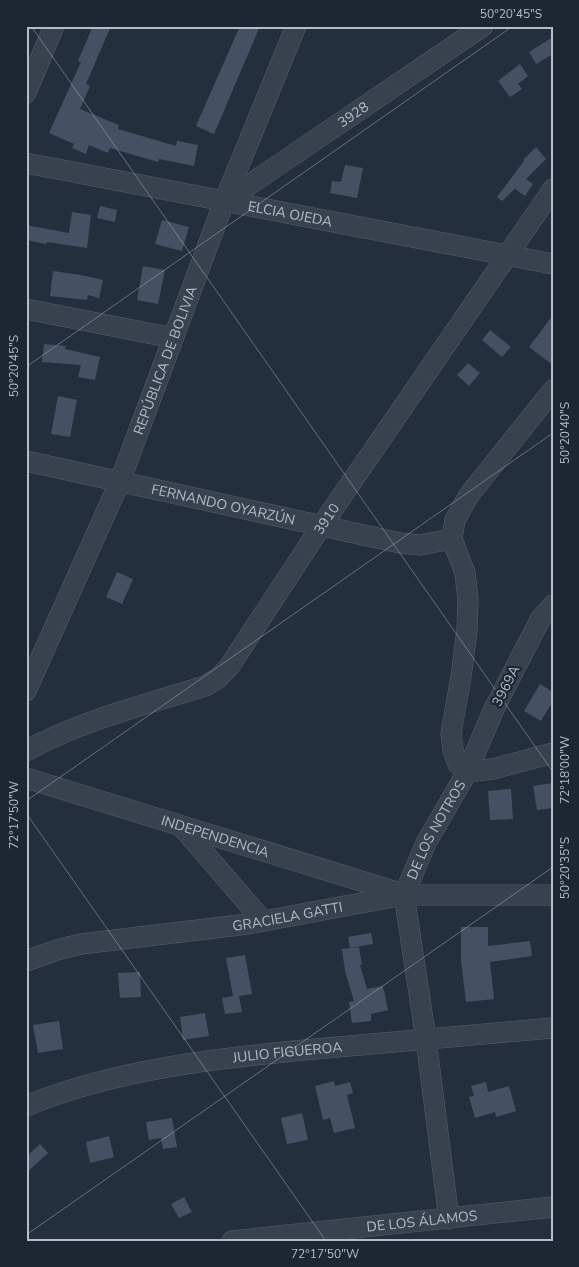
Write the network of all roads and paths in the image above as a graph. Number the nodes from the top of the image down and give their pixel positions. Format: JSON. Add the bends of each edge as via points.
{"nodes":[{"id":1,"x":54,"y":26,"type":"edge"},
{"id":2,"x":296,"y":26,"type":"edge"},
{"id":3,"x":483,"y":26,"type":"edge"},
{"id":4,"x":26,"y":93,"type":"edge"},
{"id":5,"x":26,"y":164,"type":"edge"},
{"id":6,"x":553,"y":189,"type":"edge"},
{"id":7,"x":224,"y":202,"type":"junction"},
{"id":8,"x":508,"y":255,"type":"junction"},
{"id":9,"x":553,"y":264,"type":"edge"},
{"id":10,"x":26,"y":310,"type":"edge"},
{"id":11,"x":173,"y":338,"type":"junction"},
{"id":12,"x":553,"y":390,"type":"edge"},
{"id":13,"x":26,"y":461,"type":"edge"},
{"id":14,"x":120,"y":481,"type":"junction"},
{"id":15,"x":322,"y":526,"type":"junction"},
{"id":16,"x":452,"y":539,"type":"junction"},
{"id":17,"x":553,"y":605,"type":"edge"},
{"id":18,"x":26,"y":692,"type":"edge"},
{"id":19,"x":26,"y":751,"type":"edge"},
{"id":20,"x":553,"y":753,"type":"edge"},
{"id":21,"x":467,"y":772,"type":"junction"},
{"id":22,"x":26,"y":778,"type":"edge"},
{"id":23,"x":181,"y":826,"type":"junction"},
{"id":24,"x":404,"y":895,"type":"junction"},
{"id":25,"x":553,"y":895,"type":"edge"},
{"id":26,"x":263,"y":921,"type":"junction"},
{"id":27,"x":26,"y":961,"type":"edge"},
{"id":28,"x":553,"y":1028,"type":"edge"},
{"id":29,"x":426,"y":1039,"type":"junction"},
{"id":30,"x":26,"y":1106,"type":"edge"},
{"id":31,"x":553,"y":1207,"type":"edge"},
{"id":32,"x":449,"y":1218,"type":"junction"},
{"id":33,"x":232,"y":1241,"type":"edge"}],
"edges":[{"from":1,"to":4,"type":"street"},
{"from":2,"to":7,"type":"street","name":"REPÚBLICA DE BOLIVIA"},
{"from":3,"to":7,"type":"street","name":"3928"},
{"from":5,"to":7,"type":"street","name":"ELCIA OJEDA"},
{"from":6,"to":8,"type":"street","name":"3910"},
{"from":7,"to":8,"type":"street","name":"ELCIA OJEDA"},
{"from":7,"to":11,"type":"street","name":"REPÚBLICA DE BOLIVIA"},
{"from":8,"to":9,"type":"street","name":"ELCIA OJEDA"},
{"from":8,"to":15,"type":"street","name":"3910"},
{"from":10,"to":11,"type":"street"},
{"from":11,"to":14,"type":"street","name":"REPÚBLICA DE BOLIVIA"},
{"from":12,"to":16,"type":"street","via":[[469,495],[455,520]]},
{"from":13,"to":14,"type":"street","name":"FERNANDO OYARZÚN"},
{"from":14,"to":15,"type":"street","name":"FERNANDO OYARZÚN"},
{"from":14,"to":18,"type":"street","name":"REPÚBLICA DE BOLIVIA"},
{"from":15,"to":16,"type":"street","name":"FERNANDO OYARZÚN","via":[[420,545]]},
{"from":15,"to":19,"type":"street","name":"3910","via":[[229,667],[218,678],[206,686],[78,726]]},
{"from":16,"to":21,"type":"street","name":"DE LOS NOTROS","via":[[464,573],[468,600],[461,677],[451,733],[458,764]]},
{"from":17,"to":21,"type":"street","name":"3969A","via":[[542,618],[498,701]]},
{"from":20,"to":21,"type":"street","via":[[493,769]]},
{"from":21,"to":24,"type":"street","name":"DE LOS NOTROS","via":[[426,843]]},
{"from":22,"to":23,"type":"street","name":"INDEPENDENCIA"},
{"from":23,"to":24,"type":"street","name":"INDEPENDENCIA"},
{"from":23,"to":26,"type":"street"},
{"from":24,"to":25,"type":"street","name":"GRACIELA GATTI"},
{"from":24,"to":26,"type":"street","name":"GRACIELA GATTI"},
{"from":24,"to":29,"type":"street","name":"DE LOS NOTROS"},
{"from":26,"to":27,"type":"street","name":"GRACIELA GATTI","via":[[81,944]]},
{"from":28,"to":29,"type":"street","name":"JULIO FIGUEROA"},
{"from":29,"to":30,"type":"street","name":"JULIO FIGUEROA","via":[[219,1059],[124,1077],[50,1096]]},
{"from":29,"to":32,"type":"street","name":"DE LOS NOTROS"},
{"from":31,"to":32,"type":"street","name":"DE LOS ÁLAMOS"},
{"from":32,"to":33,"type":"street","name":"DE LOS ÁLAMOS"}]}
